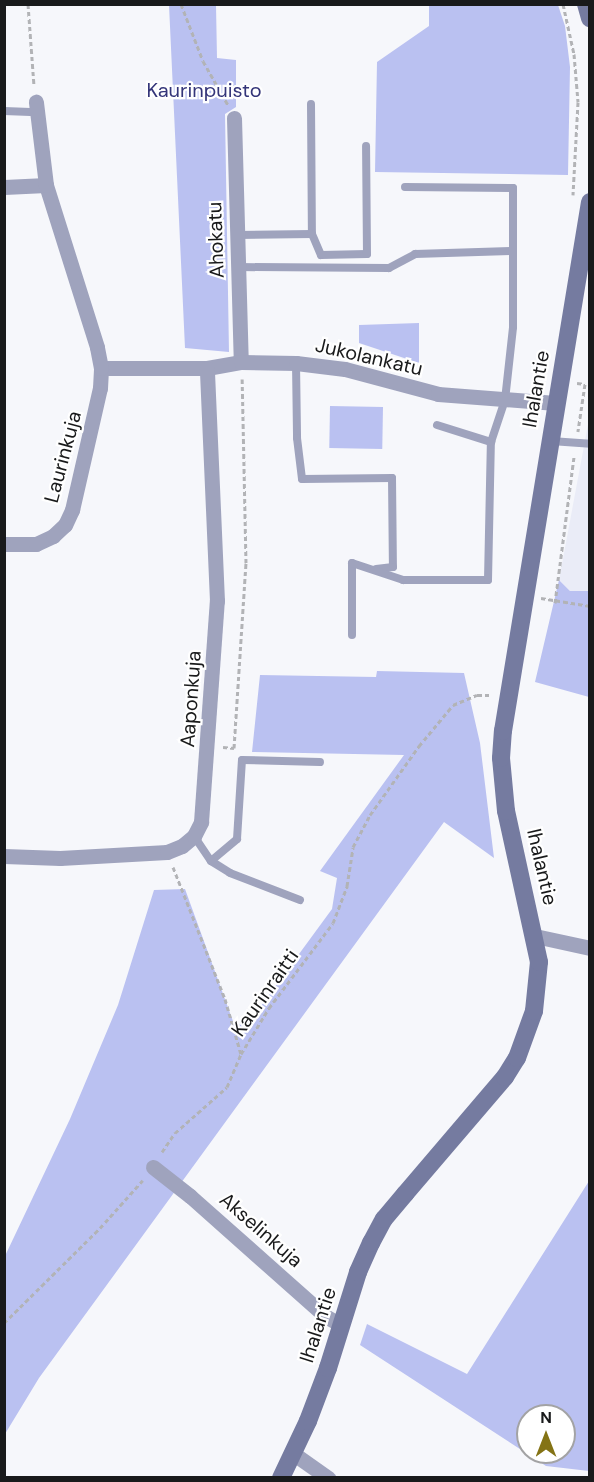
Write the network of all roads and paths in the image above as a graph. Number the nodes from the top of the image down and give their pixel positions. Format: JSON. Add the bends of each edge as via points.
{"nodes":[{"id":1,"x":28,"y":4,"type":"edge"},
{"id":2,"x":182,"y":4,"type":"edge"},
{"id":3,"x":563,"y":4,"type":"edge"},
{"id":4,"x":586,"y":4,"type":"edge"},
{"id":5,"x":590,"y":18,"type":"edge"},
{"id":6,"x":311,"y":104,"type":"dead end"},
{"id":7,"x":36,"y":107,"type":"junction"},
{"id":8,"x":4,"y":111,"type":"edge"},
{"id":9,"x":234,"y":118,"type":"joint"},
{"id":10,"x":366,"y":146,"type":"dead end"},
{"id":11,"x":46,"y":185,"type":"junction"},
{"id":12,"x":4,"y":187,"type":"edge"},
{"id":13,"x":405,"y":187,"type":"dead end"},
{"id":14,"x":581,"y":200,"type":"edge"},
{"id":15,"x":312,"y":234,"type":"junction"},
{"id":16,"x":237,"y":235,"type":"junction"},
{"id":17,"x":513,"y":251,"type":"junction"},
{"id":18,"x":238,"y":267,"type":"junction"},
{"id":19,"x":241,"y":362,"type":"junction"},
{"id":20,"x":296,"y":363,"type":"junction"},
{"id":21,"x":101,"y":368,"type":"junction"},
{"id":22,"x":207,"y":368,"type":"junction"},
{"id":23,"x":560,"y":380,"type":"junction"},
{"id":24,"x":505,"y":400,"type":"junction"},
{"id":25,"x":556,"y":403,"type":"junction"},
{"id":26,"x":437,"y":425,"type":"dead end"},
{"id":27,"x":549,"y":441,"type":"junction"},
{"id":28,"x":491,"y":442,"type":"junction"},
{"id":29,"x":576,"y":444,"type":"junction"},
{"id":30,"x":590,"y":444,"type":"edge"},
{"id":31,"x":4,"y":544,"type":"edge"},
{"id":32,"x":372,"y":570,"type":"junction"},
{"id":33,"x":527,"y":594,"type":"junction"},
{"id":34,"x":555,"y":603,"type":"junction"},
{"id":35,"x":590,"y":606,"type":"edge"},
{"id":36,"x":352,"y":635,"type":"dead end"},
{"id":37,"x":488,"y":705,"type":"dead end"},
{"id":38,"x":234,"y":748,"type":"dead end"},
{"id":39,"x":320,"y":762,"type":"dead end"},
{"id":40,"x":194,"y":836,"type":"junction"},
{"id":41,"x":167,"y":852,"type":"junction"},
{"id":42,"x":4,"y":856,"type":"edge"},
{"id":43,"x":211,"y":861,"type":"junction"},
{"id":44,"x":300,"y":900,"type":"dead end"},
{"id":45,"x":535,"y":936,"type":"junction"},
{"id":46,"x":590,"y":948,"type":"edge"},
{"id":47,"x":241,"y":1054,"type":"junction"},
{"id":48,"x":153,"y":1167,"type":"junction"},
{"id":49,"x":4,"y":1323,"type":"edge"},
{"id":50,"x":341,"y":1325,"type":"junction"},
{"id":51,"x":294,"y":1454,"type":"junction"},
{"id":52,"x":281,"y":1478,"type":"edge"},
{"id":53,"x":328,"y":1478,"type":"edge"}],
"edges":[{"from":1,"to":7,"type":"path"},
{"from":2,"to":9,"type":"path","via":[[202,61],[224,94]]},
{"from":3,"to":14,"type":"path","via":[[574,54]]},
{"from":4,"to":5,"type":"street"},
{"from":6,"to":15,"type":"lane"},
{"from":7,"to":8,"type":"lane"},
{"from":7,"to":11,"type":"street"},
{"from":9,"to":16,"type":"street","name":"Ahokatu"},
{"from":10,"to":15,"type":"lane","via":[[367,254],[321,255]]},
{"from":11,"to":12,"type":"street"},
{"from":11,"to":21,"type":"street"},
{"from":13,"to":17,"type":"lane","via":[[513,188]]},
{"from":14,"to":23,"type":"street","name":"Ihalantie"},
{"from":15,"to":16,"type":"lane"},
{"from":16,"to":18,"type":"street","name":"Ahokatu"},
{"from":17,"to":18,"type":"lane","via":[[415,254],[389,268]]},
{"from":17,"to":24,"type":"lane","via":[[513,327]]},
{"from":18,"to":19,"type":"street","name":"Ahokatu"},
{"from":19,"to":20,"type":"street","name":"Jukolankatu"},
{"from":19,"to":22,"type":"street","name":"Jukolankatu"},
{"from":19,"to":38,"type":"path","via":[[246,563]]},
{"from":20,"to":24,"type":"street","name":"Jukolankatu","via":[[345,369],[438,394]]},
{"from":20,"to":32,"type":"lane","via":[[302,479],[392,478],[393,567]]},
{"from":21,"to":22,"type":"street","name":"Jukolankatu"},
{"from":21,"to":31,"type":"street","name":"Laurinkuja","via":[[97,410],[65,525],[36,544]]},
{"from":22,"to":40,"type":"street","name":"Aaponkuja","via":[[217,601],[204,806]]},
{"from":23,"to":25,"type":"street","name":"Ihalantie"},
{"from":23,"to":29,"type":"path","via":[[585,384]]},
{"from":24,"to":25,"type":"street","name":"Jukolankatu"},
{"from":24,"to":28,"type":"lane"},
{"from":25,"to":27,"type":"street","name":"Ihalantie"},
{"from":26,"to":28,"type":"lane"},
{"from":27,"to":29,"type":"lane"},
{"from":27,"to":33,"type":"street","name":"Ihalantie"},
{"from":28,"to":32,"type":"lane","via":[[488,580],[403,580]]},
{"from":29,"to":30,"type":"lane"},
{"from":29,"to":34,"type":"path"},
{"from":32,"to":36,"type":"lane","via":[[352,563]]},
{"from":33,"to":34,"type":"path"},
{"from":33,"to":45,"type":"street","name":"Ihalantie","via":[[507,694],[501,758],[506,811]]},
{"from":34,"to":35,"type":"path"},
{"from":37,"to":47,"type":"path","name":"Kaurinraitti","via":[[490,695],[477,695],[453,705],[370,814],[353,847],[347,886],[333,923],[269,1008]]},
{"from":39,"to":43,"type":"lane","via":[[242,760],[237,839]]},
{"from":40,"to":41,"type":"street"},
{"from":40,"to":43,"type":"lane"},
{"from":41,"to":42,"type":"street","via":[[60,858]]},
{"from":41,"to":47,"type":"path","via":[[225,999]]},
{"from":43,"to":44,"type":"lane","via":[[230,873]]},
{"from":45,"to":46,"type":"street"},
{"from":45,"to":50,"type":"street","name":"Ihalantie","via":[[539,986],[517,1058],[384,1219],[358,1272]]},
{"from":47,"to":48,"type":"path","name":"Kaurinraitti","via":[[226,1087],[175,1133]]},
{"from":48,"to":49,"type":"path","name":"Kaurinraitti","via":[[100,1228]]},
{"from":48,"to":50,"type":"street","name":"Akselinkuja","via":[[325,1316]]},
{"from":50,"to":51,"type":"street","name":"Ihalantie"},
{"from":51,"to":52,"type":"street","name":"Ihalantie"},
{"from":51,"to":53,"type":"street"}]}
